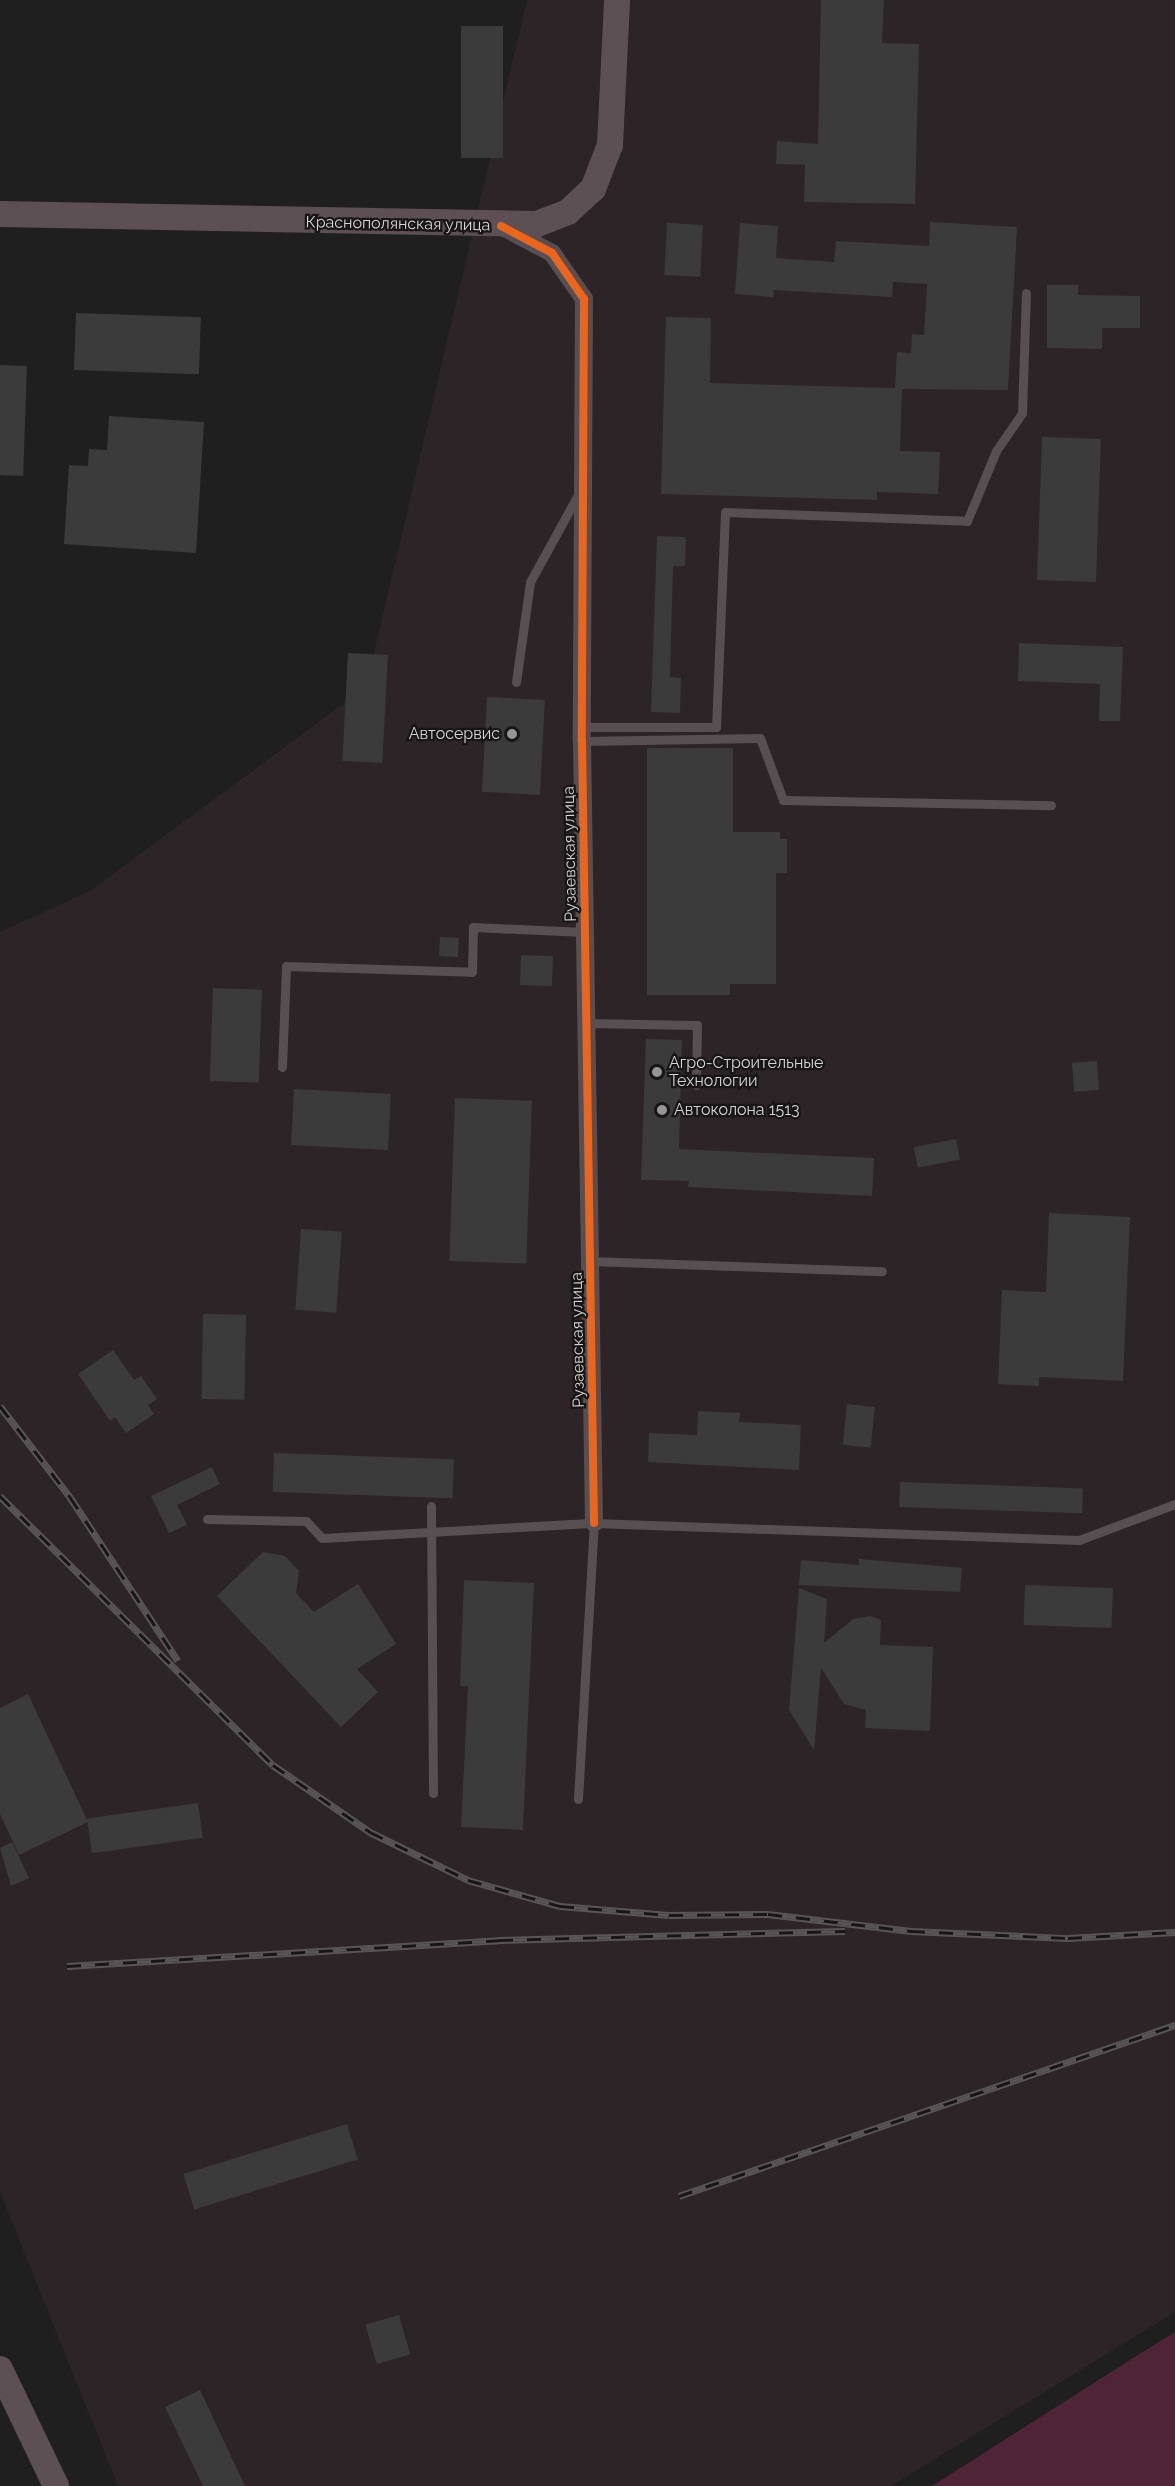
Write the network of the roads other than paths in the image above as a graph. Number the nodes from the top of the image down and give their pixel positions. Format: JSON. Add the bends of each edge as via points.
{"nodes":[{"id":1,"x":617,"y":0,"type":"edge"},
{"id":2,"x":0,"y":214,"type":"edge"},
{"id":3,"x":501,"y":226,"type":"junction"},
{"id":4,"x":1026,"y":293,"type":"dead end"},
{"id":5,"x":581,"y":489,"type":"junction"},
{"id":6,"x":516,"y":682,"type":"dead end"},
{"id":7,"x":582,"y":734,"type":"junction"},
{"id":8,"x":1052,"y":805,"type":"dead end"},
{"id":9,"x":584,"y":932,"type":"junction"},
{"id":10,"x":586,"y":1023,"type":"junction"},
{"id":11,"x":282,"y":1067,"type":"dead end"},
{"id":12,"x":696,"y":1085,"type":"dead end"},
{"id":13,"x":590,"y":1261,"type":"junction"},
{"id":14,"x":882,"y":1271,"type":"dead end"},
{"id":15,"x":1175,"y":1504,"type":"edge"},
{"id":16,"x":431,"y":1506,"type":"dead end"},
{"id":17,"x":207,"y":1519,"type":"dead end"},
{"id":18,"x":594,"y":1523,"type":"junction"},
{"id":19,"x":431,"y":1531,"type":"junction"},
{"id":20,"x":433,"y":1794,"type":"dead end"},
{"id":21,"x":578,"y":1799,"type":"dead end"},
{"id":22,"x":0,"y":2369,"type":"edge"},
{"id":23,"x":57,"y":2486,"type":"edge"}],
"edges":[{"from":1,"to":3,"type":"street","name":"Краснополянская улица","via":[[610,145],[592,189],[568,212],[537,224]]},
{"from":2,"to":3,"type":"street","name":"Краснополянская улица"},
{"from":3,"to":5,"type":"street","name":"Рузаевская улица","via":[[552,252],[584,299]]},
{"from":4,"to":7,"type":"lane","via":[[1022,413],[996,451],[967,521],[725,512],[716,728]]},
{"from":5,"to":6,"type":"lane","via":[[530,582]]},
{"from":5,"to":7,"type":"street","name":"Рузаевская улица"},
{"from":7,"to":8,"type":"lane","via":[[760,738],[783,800]]},
{"from":7,"to":9,"type":"street","name":"Рузаевская улица"},
{"from":9,"to":10,"type":"street","name":"Рузаевская улица"},
{"from":9,"to":11,"type":"lane","via":[[472,927],[472,972],[286,966]]},
{"from":10,"to":12,"type":"lane","via":[[697,1025]]},
{"from":10,"to":13,"type":"street","name":"Рузаевская улица"},
{"from":13,"to":14,"type":"lane"},
{"from":13,"to":18,"type":"street","name":"Рузаевская улица"},
{"from":15,"to":18,"type":"lane","via":[[1079,1540]]},
{"from":16,"to":19,"type":"lane"},
{"from":17,"to":19,"type":"lane","via":[[306,1521],[322,1538]]},
{"from":18,"to":19,"type":"lane"},
{"from":18,"to":21,"type":"lane"},
{"from":19,"to":20,"type":"lane"},
{"from":22,"to":23,"type":"street"}]}
